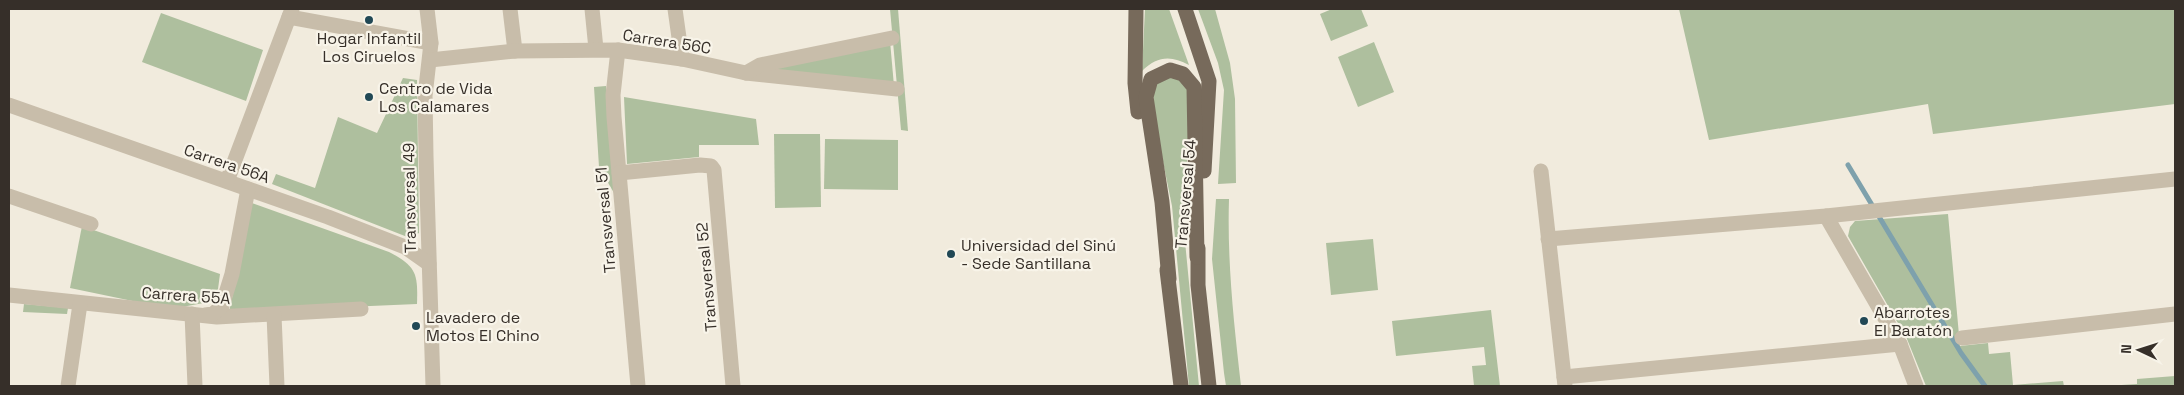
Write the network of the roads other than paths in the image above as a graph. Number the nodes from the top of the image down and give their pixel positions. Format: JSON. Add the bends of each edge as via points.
{"nodes":[{"id":1,"x":427,"y":9,"type":"edge"},
{"id":2,"x":510,"y":9,"type":"edge"},
{"id":3,"x":592,"y":9,"type":"edge"},
{"id":4,"x":675,"y":9,"type":"edge"},
{"id":5,"x":1136,"y":9,"type":"edge"},
{"id":6,"x":1185,"y":9,"type":"edge"},
{"id":7,"x":291,"y":13,"type":"edge"},
{"id":8,"x":892,"y":38,"type":"dead end"},
{"id":9,"x":431,"y":43,"type":"junction"},
{"id":10,"x":596,"y":49,"type":"junction"},
{"id":11,"x":618,"y":50,"type":"junction"},
{"id":12,"x":515,"y":51,"type":"junction"},
{"id":13,"x":682,"y":59,"type":"junction"},
{"id":14,"x":430,"y":60,"type":"junction"},
{"id":15,"x":746,"y":73,"type":"junction"},
{"id":16,"x":897,"y":89,"type":"dead end"},
{"id":17,"x":9,"y":105,"type":"edge"},
{"id":18,"x":1541,"y":171,"type":"dead end"},
{"id":19,"x":619,"y":173,"type":"junction"},
{"id":20,"x":2175,"y":179,"type":"edge"},
{"id":21,"x":227,"y":181,"type":"junction"},
{"id":22,"x":248,"y":188,"type":"junction"},
{"id":23,"x":9,"y":196,"type":"edge"},
{"id":24,"x":1826,"y":216,"type":"junction"},
{"id":25,"x":91,"y":224,"type":"dead end"},
{"id":26,"x":1548,"y":239,"type":"junction"},
{"id":27,"x":1197,"y":257,"type":"junction"},
{"id":28,"x":429,"y":264,"type":"junction"},
{"id":29,"x":1169,"y":279,"type":"junction"},
{"id":30,"x":9,"y":295,"type":"edge"},
{"id":31,"x":80,"y":304,"type":"junction"},
{"id":32,"x":361,"y":309,"type":"dead end"},
{"id":33,"x":2175,"y":314,"type":"edge"},
{"id":34,"x":198,"y":315,"type":"junction"},
{"id":35,"x":274,"y":315,"type":"junction"},
{"id":36,"x":1962,"y":338,"type":"dead end"},
{"id":37,"x":1900,"y":344,"type":"junction"},
{"id":38,"x":1564,"y":382,"type":"edge"},
{"id":39,"x":68,"y":386,"type":"edge"},
{"id":40,"x":195,"y":386,"type":"edge"},
{"id":41,"x":277,"y":386,"type":"edge"},
{"id":42,"x":433,"y":386,"type":"edge"},
{"id":43,"x":638,"y":386,"type":"edge"},
{"id":44,"x":733,"y":386,"type":"edge"},
{"id":45,"x":1181,"y":386,"type":"edge"},
{"id":46,"x":1209,"y":386,"type":"edge"},
{"id":47,"x":1916,"y":386,"type":"edge"}],
"edges":[{"from":1,"to":9,"type":"street","name":"Transversal 49"},
{"from":2,"to":12,"type":"street"},
{"from":3,"to":10,"type":"street"},
{"from":4,"to":13,"type":"street"},
{"from":5,"to":29,"type":"main road","name":"Transversal 54","via":[[1138,107]]},
{"from":6,"to":27,"type":"main road","name":"Transversal 54","via":[[1209,81]]},
{"from":7,"to":9,"type":"street"},
{"from":7,"to":21,"type":"street"},
{"from":8,"to":15,"type":"street","via":[[760,65]]},
{"from":9,"to":14,"type":"street","name":"Transversal 49"},
{"from":10,"to":11,"type":"street","name":"Carrera 56C"},
{"from":10,"to":12,"type":"street","name":"Carrera 56C"},
{"from":11,"to":13,"type":"street","name":"Carrera 56C"},
{"from":11,"to":19,"type":"street","name":"Transversal 51","via":[[613,95]]},
{"from":12,"to":14,"type":"street","name":"Carrera 56C"},
{"from":13,"to":15,"type":"street","name":"Carrera 56C"},
{"from":14,"to":28,"type":"street","name":"Transversal 49","via":[[425,96]]},
{"from":15,"to":16,"type":"street","name":"Carrera 56C"},
{"from":17,"to":21,"type":"street","name":"Carrera 56A"},
{"from":18,"to":26,"type":"street"},
{"from":19,"to":43,"type":"street","name":"Transversal 51"},
{"from":19,"to":44,"type":"street","name":"Transversal 52","via":[[711,166],[716,176]]},
{"from":20,"to":24,"type":"street"},
{"from":21,"to":22,"type":"street","name":"Carrera 56A"},
{"from":22,"to":28,"type":"street","name":"Carrera 56A","via":[[405,248]]},
{"from":22,"to":34,"type":"street","via":[[232,274],[222,306],[212,314]]},
{"from":23,"to":25,"type":"street"},
{"from":24,"to":26,"type":"street"},
{"from":24,"to":37,"type":"street"},
{"from":26,"to":38,"type":"street"},
{"from":27,"to":29,"type":"main road","via":[[1194,87],[1183,74],[1165,70],[1151,78],[1146,97],[1162,202]]},
{"from":27,"to":46,"type":"main road","name":"Transversal 54"},
{"from":28,"to":42,"type":"street","name":"Transversal 49"},
{"from":29,"to":45,"type":"main road","name":"Transversal 54"},
{"from":30,"to":31,"type":"street","name":"Carrera 55A"},
{"from":31,"to":34,"type":"street","name":"Carrera 55A"},
{"from":31,"to":39,"type":"street"},
{"from":32,"to":35,"type":"street","name":"Carrera 55A"},
{"from":33,"to":36,"type":"street"},
{"from":34,"to":35,"type":"street","name":"Carrera 55A"},
{"from":34,"to":40,"type":"street"},
{"from":35,"to":41,"type":"street"},
{"from":37,"to":38,"type":"street"},
{"from":37,"to":47,"type":"street"}]}
